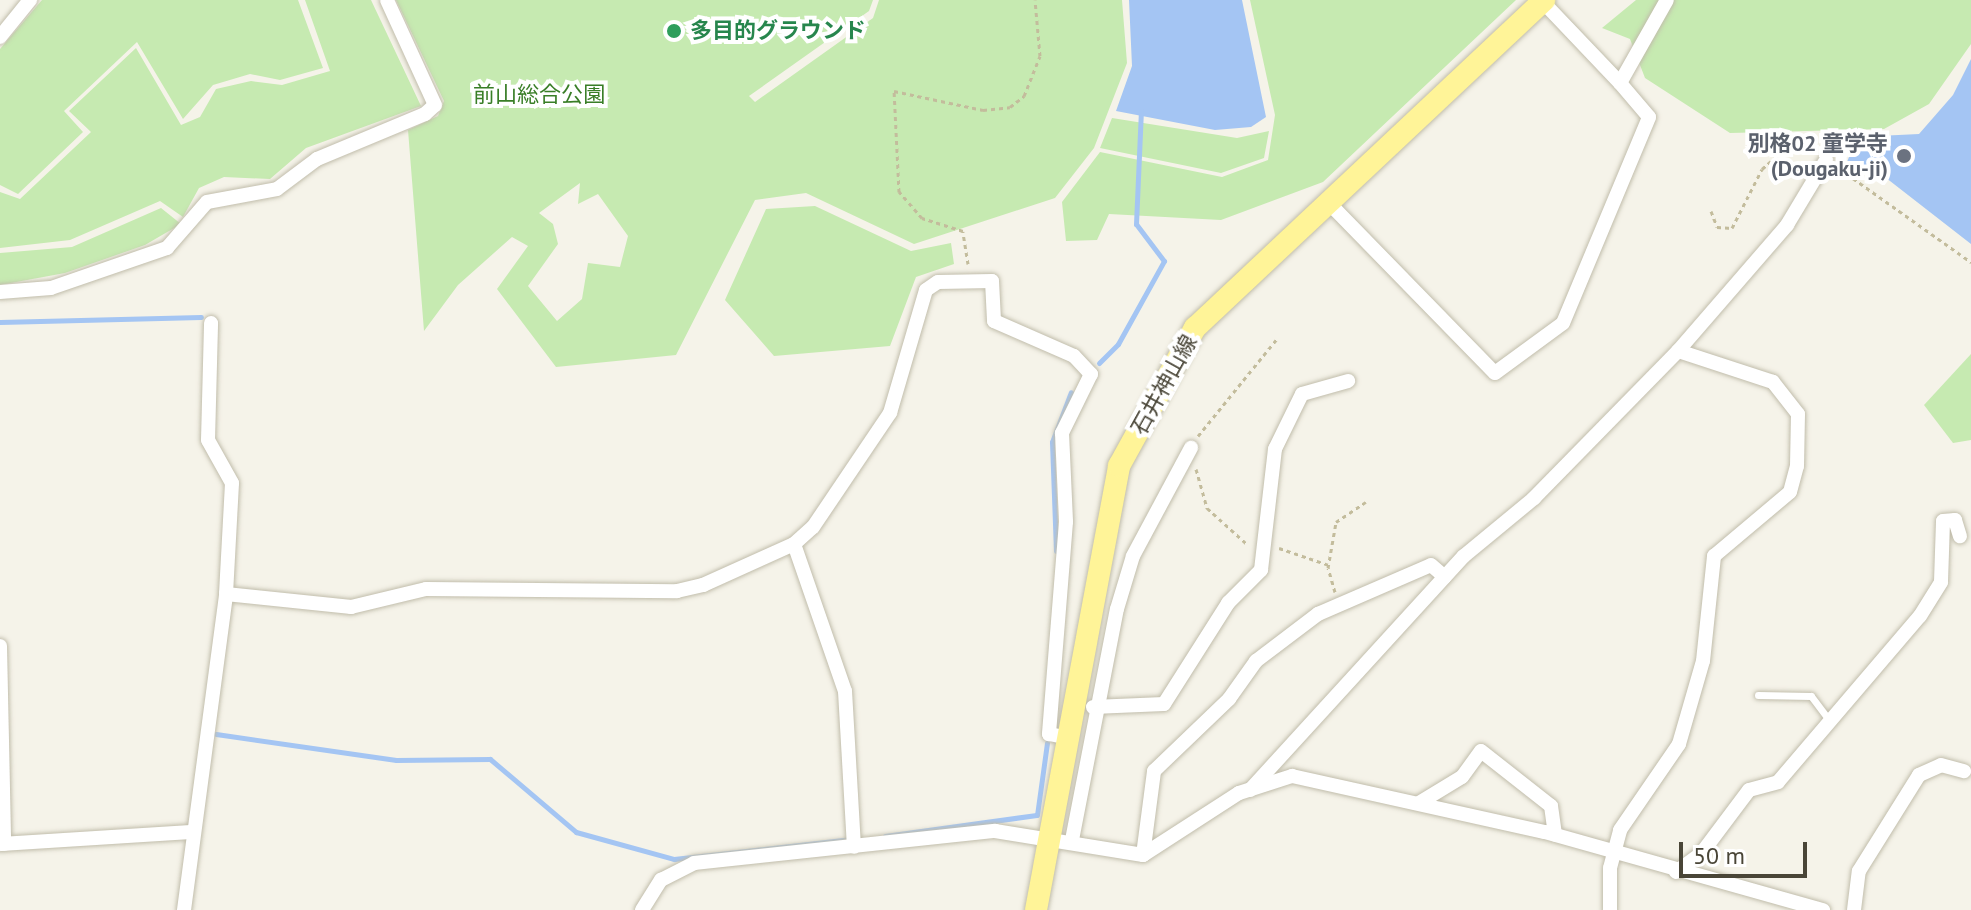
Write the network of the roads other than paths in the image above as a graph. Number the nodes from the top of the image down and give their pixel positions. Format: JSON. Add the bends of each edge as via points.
{"nodes":[{"id":1,"x":30,"y":0,"type":"edge"},
{"id":2,"x":387,"y":0,"type":"edge"},
{"id":3,"x":1667,"y":0,"type":"edge"},
{"id":4,"x":1543,"y":1,"type":"edge"},
{"id":5,"x":0,"y":37,"type":"edge"},
{"id":6,"x":1620,"y":83,"type":"junction"},
{"id":7,"x":1826,"y":160,"type":"road end"},
{"id":8,"x":1327,"y":201,"type":"junction"},
{"id":9,"x":0,"y":292,"type":"edge"},
{"id":10,"x":211,"y":323,"type":"dead end"},
{"id":11,"x":1678,"y":351,"type":"junction"},
{"id":12,"x":1348,"y":381,"type":"dead end"},
{"id":13,"x":1191,"y":448,"type":"road end"},
{"id":14,"x":1960,"y":536,"type":"dead end"},
{"id":15,"x":794,"y":544,"type":"junction"},
{"id":16,"x":1445,"y":577,"type":"junction"},
{"id":17,"x":226,"y":594,"type":"junction"},
{"id":18,"x":0,"y":646,"type":"edge"},
{"id":19,"x":1758,"y":695,"type":"dead end"},
{"id":20,"x":1093,"y":707,"type":"junction"},
{"id":21,"x":1,"y":709,"type":"edge"},
{"id":22,"x":1827,"y":717,"type":"junction"},
{"id":23,"x":1064,"y":737,"type":"junction"},
{"id":24,"x":1964,"y":771,"type":"dead end"},
{"id":25,"x":1247,"y":793,"type":"junction"},
{"id":26,"x":1419,"y":803,"type":"junction"},
{"id":27,"x":192,"y":832,"type":"junction"},
{"id":28,"x":1555,"y":835,"type":"junction"},
{"id":29,"x":1049,"y":836,"type":"junction"},
{"id":30,"x":1072,"y":840,"type":"junction"},
{"id":31,"x":854,"y":841,"type":"junction"},
{"id":32,"x":2,"y":844,"type":"edge"},
{"id":33,"x":1143,"y":855,"type":"junction"},
{"id":34,"x":1612,"y":855,"type":"junction"},
{"id":35,"x":1676,"y":872,"type":"junction"},
{"id":36,"x":184,"y":910,"type":"edge"},
{"id":37,"x":642,"y":910,"type":"edge"},
{"id":38,"x":1036,"y":910,"type":"edge"},
{"id":39,"x":1610,"y":910,"type":"edge"},
{"id":40,"x":1823,"y":910,"type":"edge"},
{"id":41,"x":1854,"y":910,"type":"edge"}],
"edges":[{"from":1,"to":5,"type":"street"},
{"from":2,"to":9,"type":"street","via":[[435,105],[425,114],[317,159],[277,189],[207,202],[167,248],[51,288]]},
{"from":3,"to":6,"type":"street"},
{"from":4,"to":6,"type":"street"},
{"from":4,"to":8,"type":"main road","name":"石井神山線"},
{"from":6,"to":8,"type":"street","via":[[1649,117],[1563,323],[1495,373]]},
{"from":7,"to":11,"type":"street","via":[[1787,225]]},
{"from":8,"to":23,"type":"main road","name":"石井神山線","via":[[1195,328],[1119,466]]},
{"from":10,"to":17,"type":"street","via":[[208,440],[232,483]]},
{"from":11,"to":16,"type":"street"},
{"from":11,"to":34,"type":"street","via":[[1773,382],[1798,414],[1797,466],[1790,492],[1714,556],[1703,661],[1679,744],[1654,772]]},
{"from":12,"to":20,"type":"street","via":[[1302,394],[1275,449],[1268,552],[1164,704]]},
{"from":13,"to":20,"type":"street","via":[[1133,556]]},
{"from":14,"to":22,"type":"street","via":[[1955,520],[1943,521],[1941,582],[1920,616]]},
{"from":15,"to":17,"type":"street","via":[[677,591],[426,589],[351,607]]},
{"from":15,"to":23,"type":"street","via":[[890,413],[921,298],[938,282],[992,281],[994,321],[1074,356],[1091,374],[1062,433],[1066,522],[1049,734]]},
{"from":15,"to":31,"type":"street","via":[[845,691]]},
{"from":16,"to":25,"type":"street"},
{"from":16,"to":33,"type":"street","via":[[1431,565],[1339,605],[1256,661],[1229,699],[1154,771]]},
{"from":17,"to":27,"type":"street"},
{"from":18,"to":21,"type":"street"},
{"from":19,"to":22,"type":"lane","via":[[1811,696]]},
{"from":20,"to":30,"type":"street"},
{"from":21,"to":32,"type":"street"},
{"from":22,"to":35,"type":"street","via":[[1778,782],[1749,790],[1715,825],[1701,854]]},
{"from":23,"to":29,"type":"main road","name":"石井神山線"},
{"from":24,"to":41,"type":"street","via":[[1941,765],[1919,775],[1859,871]]},
{"from":25,"to":26,"type":"street","via":[[1292,776]]},
{"from":25,"to":33,"type":"street"},
{"from":26,"to":28,"type":"street"},
{"from":26,"to":28,"type":"street","via":[[1462,777],[1481,751],[1551,806]]},
{"from":27,"to":32,"type":"street"},
{"from":27,"to":36,"type":"street"},
{"from":28,"to":34,"type":"street"},
{"from":29,"to":30,"type":"street"},
{"from":29,"to":31,"type":"street","via":[[995,831]]},
{"from":29,"to":38,"type":"main road","name":"石井神山線"},
{"from":30,"to":33,"type":"street"},
{"from":31,"to":37,"type":"street","via":[[694,863],[661,880]]},
{"from":34,"to":35,"type":"street"},
{"from":34,"to":39,"type":"street"},
{"from":35,"to":40,"type":"street"}]}
